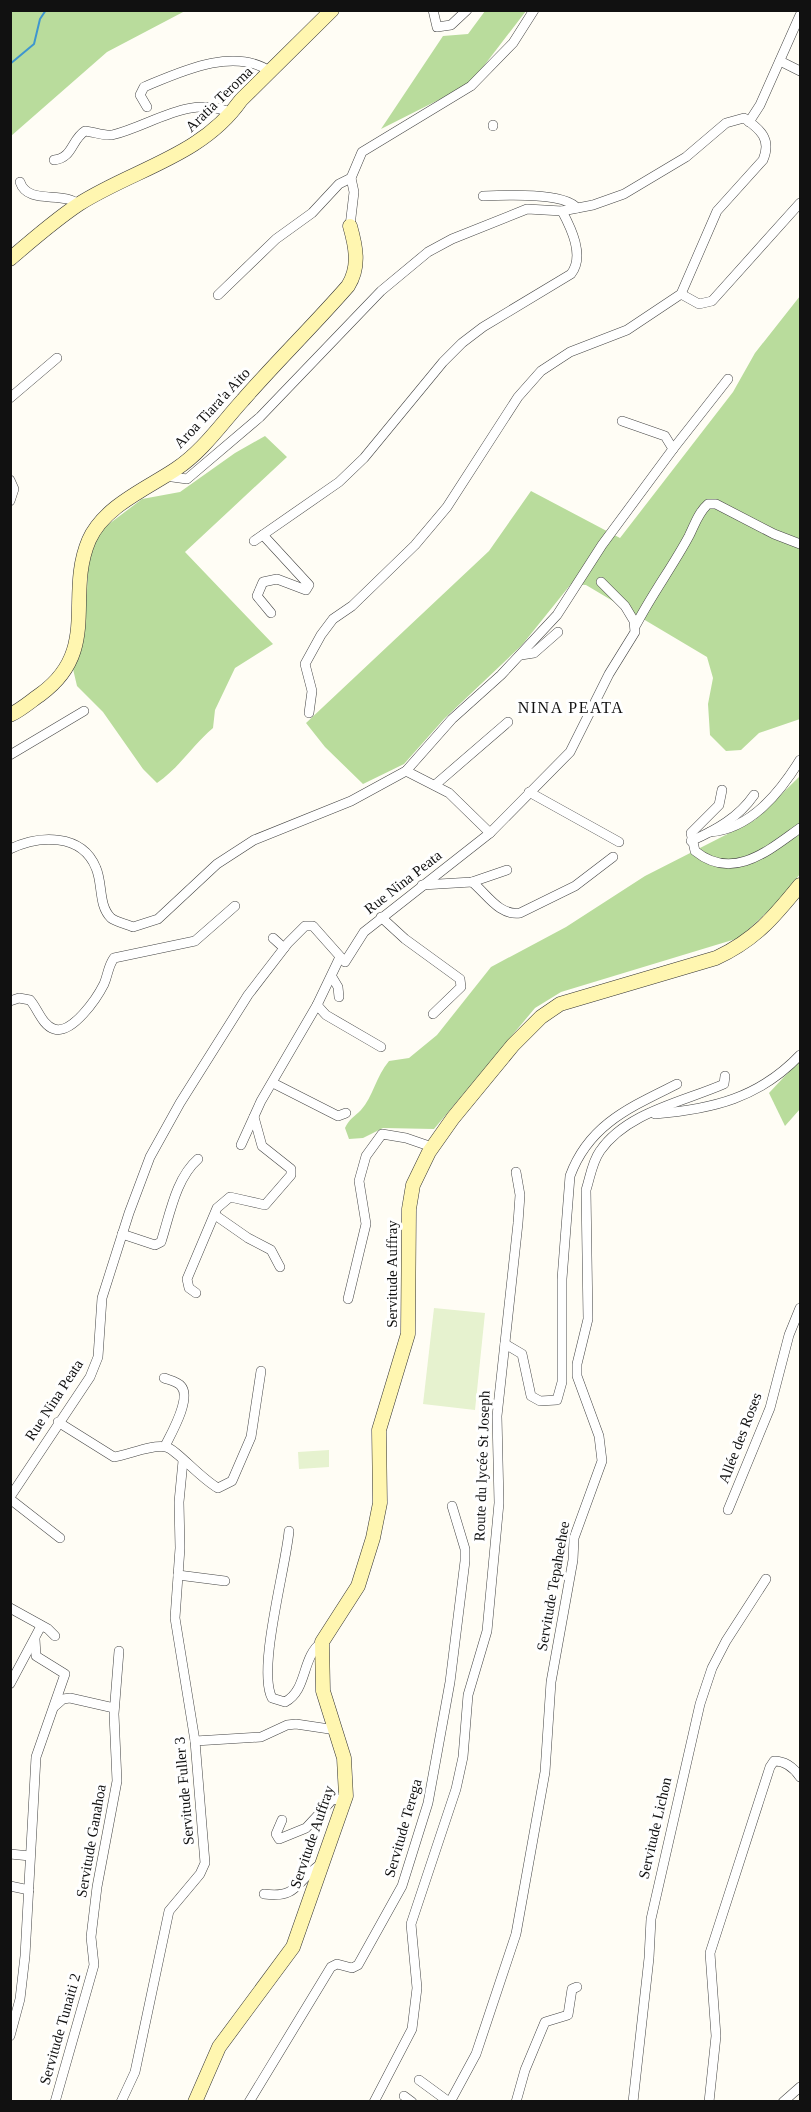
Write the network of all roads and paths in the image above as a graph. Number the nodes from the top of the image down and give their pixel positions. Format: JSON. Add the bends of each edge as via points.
{"nodes":[{"id":1,"x":332,"y":10,"type":"edge"},
{"id":2,"x":433,"y":10,"type":"edge"},
{"id":3,"x":467,"y":10,"type":"edge"},
{"id":4,"x":534,"y":10,"type":"edge"},
{"id":5,"x":801,"y":15,"type":"edge"},
{"id":6,"x":780,"y":61,"type":"junction"},
{"id":7,"x":801,"y":71,"type":"edge"},
{"id":8,"x":271,"y":72,"type":"junction"},
{"id":9,"x":147,"y":107,"type":"dead end"},
{"id":10,"x":232,"y":113,"type":"junction"},
{"id":11,"x":750,"y":122,"type":"junction"},
{"id":12,"x":54,"y":160,"type":"dead end"},
{"id":13,"x":351,"y":178,"type":"junction"},
{"id":14,"x":20,"y":182,"type":"dead end"},
{"id":15,"x":483,"y":196,"type":"dead end"},
{"id":16,"x":801,"y":203,"type":"edge"},
{"id":17,"x":79,"y":205,"type":"junction"},
{"id":18,"x":577,"y":208,"type":"junction"},
{"id":19,"x":562,"y":211,"type":"junction"},
{"id":20,"x":350,"y":226,"type":"joint"},
{"id":21,"x":10,"y":259,"type":"edge"},
{"id":22,"x":681,"y":294,"type":"junction"},
{"id":23,"x":218,"y":295,"type":"dead end"},
{"id":24,"x":57,"y":358,"type":"dead end"},
{"id":25,"x":728,"y":379,"type":"dead end"},
{"id":26,"x":10,"y":398,"type":"edge"},
{"id":27,"x":622,"y":421,"type":"dead end"},
{"id":28,"x":673,"y":449,"type":"junction"},
{"id":29,"x":165,"y":476,"type":"junction"},
{"id":30,"x":10,"y":480,"type":"edge"},
{"id":31,"x":10,"y":501,"type":"edge"},
{"id":32,"x":263,"y":535,"type":"junction"},
{"id":33,"x":254,"y":541,"type":"dead end"},
{"id":34,"x":801,"y":544,"type":"edge"},
{"id":35,"x":601,"y":582,"type":"dead end"},
{"id":36,"x":271,"y":613,"type":"dead end"},
{"id":37,"x":636,"y":625,"type":"junction"},
{"id":38,"x":558,"y":632,"type":"dead end"},
{"id":39,"x":521,"y":655,"type":"junction"},
{"id":40,"x":84,"y":711,"type":"dead end"},
{"id":41,"x":309,"y":713,"type":"dead end"},
{"id":42,"x":10,"y":715,"type":"edge"},
{"id":43,"x":508,"y":722,"type":"dead end"},
{"id":44,"x":10,"y":756,"type":"edge"},
{"id":45,"x":801,"y":760,"type":"edge"},
{"id":46,"x":406,"y":771,"type":"junction"},
{"id":47,"x":435,"y":785,"type":"junction"},
{"id":48,"x":722,"y":790,"type":"dead end"},
{"id":49,"x":529,"y":792,"type":"junction"},
{"id":50,"x":754,"y":795,"type":"dead end"},
{"id":51,"x":801,"y":828,"type":"edge"},
{"id":52,"x":490,"y":832,"type":"junction"},
{"id":53,"x":710,"y":832,"type":"junction"},
{"id":54,"x":691,"y":841,"type":"junction"},
{"id":55,"x":619,"y":842,"type":"dead end"},
{"id":56,"x":10,"y":849,"type":"edge"},
{"id":57,"x":614,"y":856,"type":"dead end"},
{"id":58,"x":507,"y":870,"type":"dead end"},
{"id":59,"x":472,"y":882,"type":"junction"},
{"id":60,"x":422,"y":885,"type":"junction"},
{"id":61,"x":801,"y":885,"type":"edge"},
{"id":62,"x":235,"y":906,"type":"dead end"},
{"id":63,"x":381,"y":917,"type":"junction"},
{"id":64,"x":273,"y":938,"type":"dead end"},
{"id":65,"x":284,"y":948,"type":"junction"},
{"id":66,"x":340,"y":957,"type":"junction"},
{"id":67,"x":332,"y":977,"type":"junction"},
{"id":68,"x":339,"y":997,"type":"dead end"},
{"id":69,"x":10,"y":1001,"type":"edge"},
{"id":70,"x":317,"y":1005,"type":"junction"},
{"id":71,"x":434,"y":1014,"type":"dead end"},
{"id":72,"x":381,"y":1047,"type":"dead end"},
{"id":73,"x":801,"y":1055,"type":"edge"},
{"id":74,"x":725,"y":1076,"type":"dead end"},
{"id":75,"x":273,"y":1083,"type":"junction"},
{"id":76,"x":677,"y":1084,"type":"dead end"},
{"id":77,"x":346,"y":1113,"type":"dead end"},
{"id":78,"x":647,"y":1115,"type":"junction"},
{"id":79,"x":254,"y":1117,"type":"junction"},
{"id":80,"x":241,"y":1145,"type":"dead end"},
{"id":81,"x":432,"y":1147,"type":"junction"},
{"id":82,"x":198,"y":1159,"type":"dead end"},
{"id":83,"x":516,"y":1172,"type":"dead end"},
{"id":84,"x":215,"y":1215,"type":"junction"},
{"id":85,"x":122,"y":1234,"type":"junction"},
{"id":86,"x":280,"y":1267,"type":"dead end"},
{"id":87,"x":196,"y":1293,"type":"dead end"},
{"id":88,"x":348,"y":1299,"type":"dead end"},
{"id":89,"x":801,"y":1308,"type":"edge"},
{"id":90,"x":505,"y":1344,"type":"junction"},
{"id":91,"x":261,"y":1371,"type":"dead end"},
{"id":92,"x":164,"y":1378,"type":"dead end"},
{"id":93,"x":58,"y":1422,"type":"junction"},
{"id":94,"x":165,"y":1446,"type":"junction"},
{"id":95,"x":183,"y":1461,"type":"junction"},
{"id":96,"x":11,"y":1494,"type":"edge"},
{"id":97,"x":452,"y":1506,"type":"dead end"},
{"id":98,"x":728,"y":1510,"type":"dead end"},
{"id":99,"x":289,"y":1531,"type":"dead end"},
{"id":100,"x":60,"y":1538,"type":"dead end"},
{"id":101,"x":178,"y":1575,"type":"junction"},
{"id":102,"x":766,"y":1579,"type":"dead end"},
{"id":103,"x":225,"y":1581,"type":"dead end"},
{"id":104,"x":10,"y":1608,"type":"edge"},
{"id":105,"x":41,"y":1626,"type":"junction"},
{"id":106,"x":55,"y":1636,"type":"dead end"},
{"id":107,"x":35,"y":1639,"type":"junction"},
{"id":108,"x":322,"y":1641,"type":"junction"},
{"id":109,"x":119,"y":1651,"type":"dead end"},
{"id":110,"x":10,"y":1684,"type":"edge"},
{"id":111,"x":55,"y":1706,"type":"junction"},
{"id":112,"x":114,"y":1708,"type":"junction"},
{"id":113,"x":336,"y":1730,"type":"junction"},
{"id":114,"x":195,"y":1741,"type":"junction"},
{"id":115,"x":801,"y":1777,"type":"edge"},
{"id":116,"x":346,"y":1798,"type":"junction"},
{"id":117,"x":282,"y":1820,"type":"dead end"},
{"id":118,"x":10,"y":1854,"type":"edge"},
{"id":119,"x":30,"y":1856,"type":"junction"},
{"id":120,"x":321,"y":1864,"type":"junction"},
{"id":121,"x":10,"y":1886,"type":"edge"},
{"id":122,"x":29,"y":1890,"type":"junction"},
{"id":123,"x":264,"y":1894,"type":"dead end"},
{"id":124,"x":94,"y":1965,"type":"joint"},
{"id":125,"x":577,"y":1987,"type":"dead end"},
{"id":126,"x":14,"y":2008,"type":"edge"},
{"id":127,"x":10,"y":2036,"type":"edge"},
{"id":128,"x":419,"y":2079,"type":"dead end"},
{"id":129,"x":801,"y":2087,"type":"edge"},
{"id":130,"x":438,"y":2098,"type":"edge"},
{"id":131,"x":55,"y":2102,"type":"edge"},
{"id":132,"x":121,"y":2102,"type":"edge"},
{"id":133,"x":195,"y":2102,"type":"edge"},
{"id":134,"x":249,"y":2102,"type":"edge"},
{"id":135,"x":375,"y":2102,"type":"edge"},
{"id":136,"x":450,"y":2102,"type":"edge"},
{"id":137,"x":516,"y":2102,"type":"edge"},
{"id":138,"x":633,"y":2102,"type":"edge"},
{"id":139,"x":710,"y":2102,"type":"edge"},
{"id":140,"x":783,"y":2102,"type":"edge"}],
"edges":[{"from":1,"to":8,"type":"street","name":"Aratia Teroma"},
{"from":2,"to":3,"type":"street","via":[[437,27],[451,25]]},
{"from":4,"to":13,"type":"street","via":[[513,44],[484,75],[362,152]]},
{"from":5,"to":6,"type":"street"},
{"from":6,"to":7,"type":"street"},
{"from":6,"to":11,"type":"street"},
{"from":8,"to":9,"type":"street","via":[[260,64],[213,63],[140,91]]},
{"from":8,"to":10,"type":"street","name":"Aratia Teroma"},
{"from":10,"to":12,"type":"street","via":[[206,106],[182,109],[110,135],[85,131],[69,154]]},
{"from":10,"to":17,"type":"street","name":"Aratia Teroma","via":[[193,147]]},
{"from":11,"to":18,"type":"street","via":[[744,118],[730,122],[651,180],[609,201]]},
{"from":11,"to":22,"type":"street","via":[[765,138],[763,160],[717,211]]},
{"from":13,"to":20,"type":"street","via":[[354,192]]},
{"from":13,"to":23,"type":"street","via":[[276,239]]},
{"from":14,"to":17,"type":"street","via":[[31,194],[73,199]]},
{"from":15,"to":18,"type":"street","via":[[560,199]]},
{"from":16,"to":22,"type":"street","via":[[712,301],[699,304]]},
{"from":17,"to":21,"type":"street","name":"Aratia Teroma"},
{"from":18,"to":19,"type":"street"},
{"from":19,"to":29,"type":"street","via":[[527,209],[428,252],[381,291],[260,417],[214,458],[187,479]]},
{"from":19,"to":32,"type":"street","via":[[577,257],[571,274],[462,343],[364,458],[339,482]]},
{"from":20,"to":29,"type":"street","name":"Aroa Tiara'a Aito","via":[[356,261],[348,286],[191,458]]},
{"from":22,"to":41,"type":"street","via":[[627,330],[566,354],[541,371],[518,396],[447,507],[421,538],[321,635],[305,664],[312,691]]},
{"from":24,"to":26,"type":"street"},
{"from":25,"to":28,"type":"street"},
{"from":27,"to":28,"type":"street","via":[[665,436]]},
{"from":28,"to":39,"type":"street","via":[[602,545],[569,600]]},
{"from":29,"to":42,"type":"street","name":"Aroa Tiara'a Aito","via":[[111,512],[92,534],[82,565],[77,639],[68,666],[47,690]]},
{"from":30,"to":31,"type":"street","via":[[14,489]]},
{"from":32,"to":33,"type":"street"},
{"from":32,"to":36,"type":"street","via":[[309,585],[306,590],[277,579],[262,582],[257,596]]},
{"from":34,"to":37,"type":"street","name":"Rue Nina Peata","via":[[716,504],[708,504]]},
{"from":35,"to":37,"type":"street","via":[[625,606]]},
{"from":37,"to":49,"type":"street","name":"Rue Nina Peata","via":[[570,752]]},
{"from":38,"to":39,"type":"street","via":[[534,653]]},
{"from":39,"to":46,"type":"street","via":[[453,719]]},
{"from":40,"to":44,"type":"street"},
{"from":43,"to":47,"type":"street"},
{"from":45,"to":53,"type":"street","via":[[778,792],[753,815],[733,827]]},
{"from":46,"to":47,"type":"street"},
{"from":46,"to":56,"type":"street","via":[[351,801],[254,840],[217,864],[158,919],[133,927],[112,918],[104,906],[96,867],[79,847],[64,840],[43,838]]},
{"from":47,"to":52,"type":"street","via":[[449,793]]},
{"from":48,"to":54,"type":"street","via":[[719,805],[694,828]]},
{"from":49,"to":52,"type":"street","name":"Rue Nina Peata"},
{"from":49,"to":55,"type":"street"},
{"from":50,"to":53,"type":"street","via":[[744,810]]},
{"from":51,"to":54,"type":"street","via":[[758,858],[741,863],[708,859],[695,851]]},
{"from":52,"to":60,"type":"street","name":"Rue Nina Peata"},
{"from":53,"to":54,"type":"street"},
{"from":57,"to":59,"type":"street","via":[[575,886],[520,913],[503,911]]},
{"from":58,"to":59,"type":"street"},
{"from":59,"to":60,"type":"street"},
{"from":60,"to":63,"type":"street","name":"Rue Nina Peata"},
{"from":61,"to":81,"type":"street","name":"Servitude Auffray","via":[[768,923],[738,948],[560,1004],[541,1017],[513,1045]]},
{"from":62,"to":69,"type":"street","via":[[195,941],[114,958],[92,1004],[64,1028],[52,1028],[30,1000]]},
{"from":63,"to":66,"type":"street","name":"Rue Nina Peata","via":[[364,932],[345,962]]},
{"from":63,"to":71,"type":"street","via":[[460,979],[461,987]]},
{"from":64,"to":65,"type":"street"},
{"from":65,"to":66,"type":"street","name":"Rue Nina Peata","via":[[310,924]]},
{"from":65,"to":85,"type":"street","name":"Rue Nina Peata","via":[[248,995],[176,1110],[150,1157]]},
{"from":66,"to":67,"type":"street"},
{"from":67,"to":68,"type":"street"},
{"from":67,"to":70,"type":"street"},
{"from":70,"to":72,"type":"street","via":[[326,1015]]},
{"from":70,"to":75,"type":"street"},
{"from":73,"to":78,"type":"street","via":[[760,1088],[740,1097],[693,1111]]},
{"from":74,"to":78,"type":"street","name":"Servitude Tepaheehee","via":[[724,1084]]},
{"from":75,"to":77,"type":"street","via":[[338,1116]]},
{"from":75,"to":79,"type":"street"},
{"from":76,"to":90,"type":"street","via":[[606,1122],[574,1165],[562,1279],[563,1363],[557,1400],[540,1401],[531,1396],[522,1354]]},
{"from":78,"to":136,"type":"street","name":"Servitude Tepaheehee","via":[[615,1135],[599,1152],[586,1190],[588,1319],[577,1376],[599,1436],[602,1461],[574,1538],[551,1682],[545,1772],[516,1934],[476,2054]]},
{"from":79,"to":80,"type":"street"},
{"from":79,"to":84,"type":"street","via":[[262,1146],[291,1169],[291,1175],[265,1205],[230,1197]]},
{"from":81,"to":88,"type":"street","via":[[382,1134],[372,1144],[359,1181],[366,1224]]},
{"from":81,"to":108,"type":"street","name":"Servitude Auffray","via":[[413,1185],[409,1209],[408,1334],[379,1430],[380,1503],[374,1538],[358,1586]]},
{"from":82,"to":85,"type":"street","via":[[188,1166],[161,1242],[155,1245]]},
{"from":83,"to":90,"type":"street","name":"Route du lycée St Joseph","via":[[519,1223]]},
{"from":84,"to":86,"type":"street","via":[[271,1250]]},
{"from":84,"to":87,"type":"street","via":[[187,1280]]},
{"from":85,"to":93,"type":"street","name":"Rue Nina Peata","via":[[102,1298],[98,1357],[90,1377]]},
{"from":89,"to":98,"type":"street","name":"Allée des Roses","via":[[789,1335],[770,1408]]},
{"from":90,"to":135,"type":"street","name":"Route du lycée St Joseph","via":[[495,1433],[499,1505],[487,1632],[468,1695],[456,1789],[412,1919],[417,1990],[412,2028]]},
{"from":91,"to":95,"type":"street","via":[[251,1437],[232,1481],[218,1488]]},
{"from":92,"to":94,"type":"street","via":[[178,1383],[184,1395]]},
{"from":93,"to":94,"type":"street","via":[[114,1457]]},
{"from":93,"to":96,"type":"street","name":"Rue Nina Peata"},
{"from":94,"to":95,"type":"street"},
{"from":95,"to":101,"type":"street","name":"Servitude Fuller 3"},
{"from":96,"to":100,"type":"street"},
{"from":97,"to":134,"type":"street","name":"Servitude Terega","via":[[465,1549],[460,1610],[428,1803],[402,1886],[357,1965],[331,1967]]},
{"from":99,"to":108,"type":"street","via":[[268,1667],[272,1698],[285,1702],[291,1699],[301,1682],[309,1653]]},
{"from":101,"to":103,"type":"street"},
{"from":101,"to":114,"type":"street","name":"Servitude Fuller 3","via":[[175,1618]]},
{"from":102,"to":138,"type":"street","name":"Servitude Lichon","via":[[726,1641],[700,1704],[651,1919]]},
{"from":104,"to":105,"type":"street"},
{"from":105,"to":106,"type":"street"},
{"from":105,"to":107,"type":"street"},
{"from":107,"to":110,"type":"street"},
{"from":107,"to":111,"type":"street","via":[[36,1656],[65,1674]]},
{"from":108,"to":113,"type":"street","name":"Servitude Auffray","via":[[323,1691]]},
{"from":109,"to":112,"type":"street","name":"Servitude Ganahoa"},
{"from":111,"to":112,"type":"street","via":[[70,1698]]},
{"from":111,"to":119,"type":"street","via":[[36,1757]]},
{"from":112,"to":124,"type":"street","name":"Servitude Ganahoa","via":[[117,1781],[97,1887],[92,1937]]},
{"from":113,"to":114,"type":"street","via":[[296,1724],[261,1737]]},
{"from":113,"to":116,"type":"street","name":"Servitude Auffray","via":[[346,1767]]},
{"from":114,"to":132,"type":"street","name":"Servitude Fuller 3","via":[[204,1866],[169,1911],[135,2072]]},
{"from":115,"to":139,"type":"street","via":[[781,1761],[774,1761],[770,1767],[710,1953],[716,2036]]},
{"from":116,"to":117,"type":"street","via":[[332,1800],[306,1828],[279,1839],[276,1834]]},
{"from":116,"to":120,"type":"street","name":"Servitude Auffray"},
{"from":118,"to":119,"type":"street"},
{"from":119,"to":122,"type":"street"},
{"from":120,"to":123,"type":"street","via":[[293,1892],[279,1896]]},
{"from":120,"to":133,"type":"street","name":"Servitude Auffray","via":[[293,1947],[219,2047]]},
{"from":121,"to":122,"type":"street"},
{"from":122,"to":126,"type":"street","via":[[25,1956]]},
{"from":124,"to":131,"type":"street","name":"Servitude Tunaiti 2"},
{"from":125,"to":137,"type":"street","via":[[572,1989],[568,2015],[545,2022]]},
{"from":126,"to":127,"type":"street"},
{"from":128,"to":130,"type":"street"},
{"from":129,"to":140,"type":"street"},
{"from":130,"to":136,"type":"street"}]}
